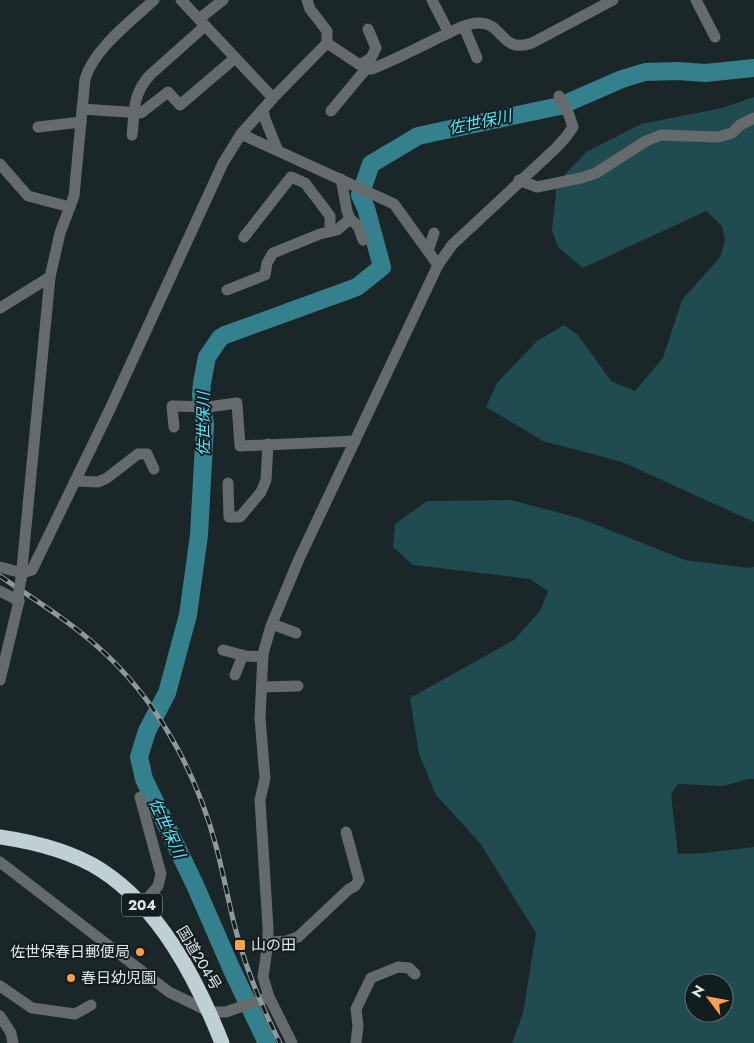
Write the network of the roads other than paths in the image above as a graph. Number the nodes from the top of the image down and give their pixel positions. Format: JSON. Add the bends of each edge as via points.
{"nodes":[{"id":1,"x":154,"y":0,"type":"edge"},
{"id":2,"x":181,"y":0,"type":"edge"},
{"id":3,"x":223,"y":0,"type":"edge"},
{"id":4,"x":307,"y":0,"type":"edge"},
{"id":5,"x":432,"y":0,"type":"edge"},
{"id":6,"x":613,"y":0,"type":"edge"},
{"id":7,"x":696,"y":0,"type":"edge"},
{"id":8,"x":202,"y":23,"type":"junction"},
{"id":9,"x":464,"y":27,"type":"junction"},
{"id":10,"x":368,"y":29,"type":"dead end"},
{"id":11,"x":449,"y":33,"type":"junction"},
{"id":12,"x":715,"y":36,"type":"dead end"},
{"id":13,"x":326,"y":43,"type":"junction"},
{"id":14,"x":235,"y":58,"type":"junction"},
{"id":15,"x":477,"y":58,"type":"dead end"},
{"id":16,"x":363,"y":67,"type":"junction"},
{"id":17,"x":559,"y":96,"type":"dead end"},
{"id":18,"x":273,"y":98,"type":"junction"},
{"id":19,"x":82,"y":109,"type":"junction"},
{"id":20,"x":263,"y":110,"type":"junction"},
{"id":21,"x":331,"y":111,"type":"dead end"},
{"id":22,"x":135,"y":114,"type":"junction"},
{"id":23,"x":754,"y":118,"type":"edge"},
{"id":24,"x":81,"y":122,"type":"junction"},
{"id":25,"x":38,"y":127,"type":"dead end"},
{"id":26,"x":241,"y":134,"type":"junction"},
{"id":27,"x":132,"y":135,"type":"dead end"},
{"id":28,"x":278,"y":151,"type":"junction"},
{"id":29,"x":0,"y":164,"type":"edge"},
{"id":30,"x":341,"y":179,"type":"junction"},
{"id":31,"x":519,"y":180,"type":"junction"},
{"id":32,"x":70,"y":207,"type":"junction"},
{"id":33,"x":350,"y":219,"type":"junction"},
{"id":34,"x":330,"y":232,"type":"junction"},
{"id":35,"x":434,"y":233,"type":"dead end"},
{"id":36,"x":244,"y":237,"type":"dead end"},
{"id":37,"x":363,"y":240,"type":"dead end"},
{"id":38,"x":428,"y":251,"type":"junction"},
{"id":39,"x":438,"y":265,"type":"junction"},
{"id":40,"x":50,"y":277,"type":"junction"},
{"id":41,"x":227,"y":290,"type":"dead end"},
{"id":42,"x":0,"y":308,"type":"edge"},
{"id":43,"x":174,"y":427,"type":"dead end"},
{"id":44,"x":355,"y":441,"type":"junction"},
{"id":45,"x":268,"y":444,"type":"junction"},
{"id":46,"x":154,"y":469,"type":"dead end"},
{"id":47,"x":75,"y":481,"type":"junction"},
{"id":48,"x":228,"y":484,"type":"dead end"},
{"id":49,"x":0,"y":567,"type":"edge"},
{"id":50,"x":22,"y":576,"type":"junction"},
{"id":51,"x":0,"y":591,"type":"edge"},
{"id":52,"x":18,"y":598,"type":"junction"},
{"id":53,"x":272,"y":624,"type":"junction"},
{"id":54,"x":296,"y":633,"type":"dead end"},
{"id":55,"x":4,"y":641,"type":"edge"},
{"id":56,"x":223,"y":650,"type":"dead end"},
{"id":57,"x":243,"y":655,"type":"junction"},
{"id":58,"x":263,"y":657,"type":"junction"},
{"id":59,"x":234,"y":675,"type":"dead end"},
{"id":60,"x":0,"y":680,"type":"edge"},
{"id":61,"x":294,"y":683,"type":"dead end"},
{"id":62,"x":262,"y":687,"type":"junction"},
{"id":63,"x":140,"y":797,"type":"dead end"},
{"id":64,"x":0,"y":836,"type":"edge"},
{"id":65,"x":345,"y":837,"type":"dead end"},
{"id":66,"x":0,"y":862,"type":"edge"},
{"id":67,"x":142,"y":905,"type":"junction"},
{"id":68,"x":268,"y":942,"type":"junction"},
{"id":69,"x":415,"y":974,"type":"dead end"},
{"id":70,"x":0,"y":986,"type":"edge"},
{"id":71,"x":268,"y":997,"type":"junction"},
{"id":72,"x":91,"y":1005,"type":"dead end"},
{"id":73,"x":210,"y":1012,"type":"junction"},
{"id":74,"x":0,"y":1016,"type":"edge"},
{"id":75,"x":13,"y":1043,"type":"edge"},
{"id":76,"x":222,"y":1043,"type":"edge"},
{"id":77,"x":292,"y":1043,"type":"edge"},
{"id":78,"x":356,"y":1043,"type":"edge"}],
"edges":[{"from":1,"to":19,"type":"street","via":[[113,38],[89,66]]},
{"from":2,"to":8,"type":"street"},
{"from":3,"to":8,"type":"street"},
{"from":4,"to":13,"type":"street","via":[[327,31]]},
{"from":5,"to":11,"type":"street"},
{"from":6,"to":9,"type":"street","via":[[522,47],[508,42],[495,28],[485,24]]},
{"from":7,"to":12,"type":"street"},
{"from":8,"to":14,"type":"street"},
{"from":8,"to":22,"type":"street","via":[[142,84],[137,93]]},
{"from":9,"to":11,"type":"street"},
{"from":9,"to":15,"type":"street"},
{"from":10,"to":16,"type":"street","via":[[376,48]]},
{"from":11,"to":16,"type":"street","via":[[372,69]]},
{"from":13,"to":16,"type":"street"},
{"from":13,"to":18,"type":"street"},
{"from":14,"to":18,"type":"street"},
{"from":14,"to":22,"type":"street","via":[[180,105],[168,92]]},
{"from":16,"to":21,"type":"street"},
{"from":17,"to":31,"type":"street","via":[[572,127],[566,137]]},
{"from":18,"to":20,"type":"street"},
{"from":19,"to":22,"type":"street"},
{"from":19,"to":24,"type":"street"},
{"from":20,"to":26,"type":"street"},
{"from":20,"to":28,"type":"street"},
{"from":22,"to":27,"type":"street"},
{"from":23,"to":31,"type":"street","via":[[732,133],[718,137],[662,135],[581,178],[537,187]]},
{"from":24,"to":25,"type":"street"},
{"from":24,"to":32,"type":"street","via":[[74,196]]},
{"from":26,"to":28,"type":"street"},
{"from":26,"to":47,"type":"street","via":[[224,161]]},
{"from":28,"to":30,"type":"street"},
{"from":29,"to":32,"type":"street","via":[[28,196]]},
{"from":30,"to":33,"type":"street"},
{"from":30,"to":38,"type":"street","via":[[394,204]]},
{"from":31,"to":39,"type":"street","via":[[452,245]]},
{"from":32,"to":40,"type":"street"},
{"from":33,"to":34,"type":"street"},
{"from":33,"to":37,"type":"street","via":[[358,226]]},
{"from":34,"to":36,"type":"street","via":[[330,216],[306,183],[291,177]]},
{"from":34,"to":41,"type":"street","via":[[273,253],[267,264],[266,276]]},
{"from":35,"to":38,"type":"street"},
{"from":38,"to":39,"type":"street"},
{"from":39,"to":44,"type":"street"},
{"from":40,"to":42,"type":"street"},
{"from":40,"to":50,"type":"street"},
{"from":43,"to":45,"type":"street","via":[[172,406],[208,407],[237,403],[240,446]]},
{"from":44,"to":45,"type":"street"},
{"from":44,"to":53,"type":"street"},
{"from":45,"to":48,"type":"street","via":[[266,480],[261,492],[240,517],[229,517]]},
{"from":46,"to":47,"type":"street","via":[[147,454],[138,454],[98,482]]},
{"from":47,"to":50,"type":"street","via":[[32,570]]},
{"from":49,"to":50,"type":"street"},
{"from":50,"to":52,"type":"street","bridge":true},
{"from":51,"to":52,"type":"street"},
{"from":52,"to":55,"type":"street"},
{"from":53,"to":54,"type":"street"},
{"from":53,"to":58,"type":"street"},
{"from":55,"to":60,"type":"street"},
{"from":56,"to":57,"type":"street"},
{"from":57,"to":58,"type":"street"},
{"from":57,"to":59,"type":"street"},
{"from":58,"to":62,"type":"street"},
{"from":61,"to":62,"type":"street"},
{"from":62,"to":68,"type":"street","via":[[260,718],[265,778],[260,800]]},
{"from":63,"to":67,"type":"street","via":[[160,874],[158,886]]},
{"from":64,"to":67,"type":"highway","name":"国道204号","number":"204","via":[[63,852],[93,866]]},
{"from":65,"to":68,"type":"street","via":[[359,880],[355,886],[298,937]]},
{"from":66,"to":73,"type":"street","via":[[169,992]]},
{"from":67,"to":73,"type":"highway","name":"国道204号","number":"204","via":[[170,940]]},
{"from":68,"to":71,"type":"street","via":[[263,977]]},
{"from":69,"to":78,"type":"street","via":[[409,968],[398,967],[371,978],[356,1009]]},
{"from":70,"to":72,"type":"street","via":[[32,1008],[75,1014]]},
{"from":71,"to":73,"type":"street","via":[[226,1012]]},
{"from":71,"to":77,"type":"street"},
{"from":73,"to":76,"type":"highway","name":"国道204号","number":"204"},
{"from":74,"to":75,"type":"street","via":[[11,1033]]}]}
